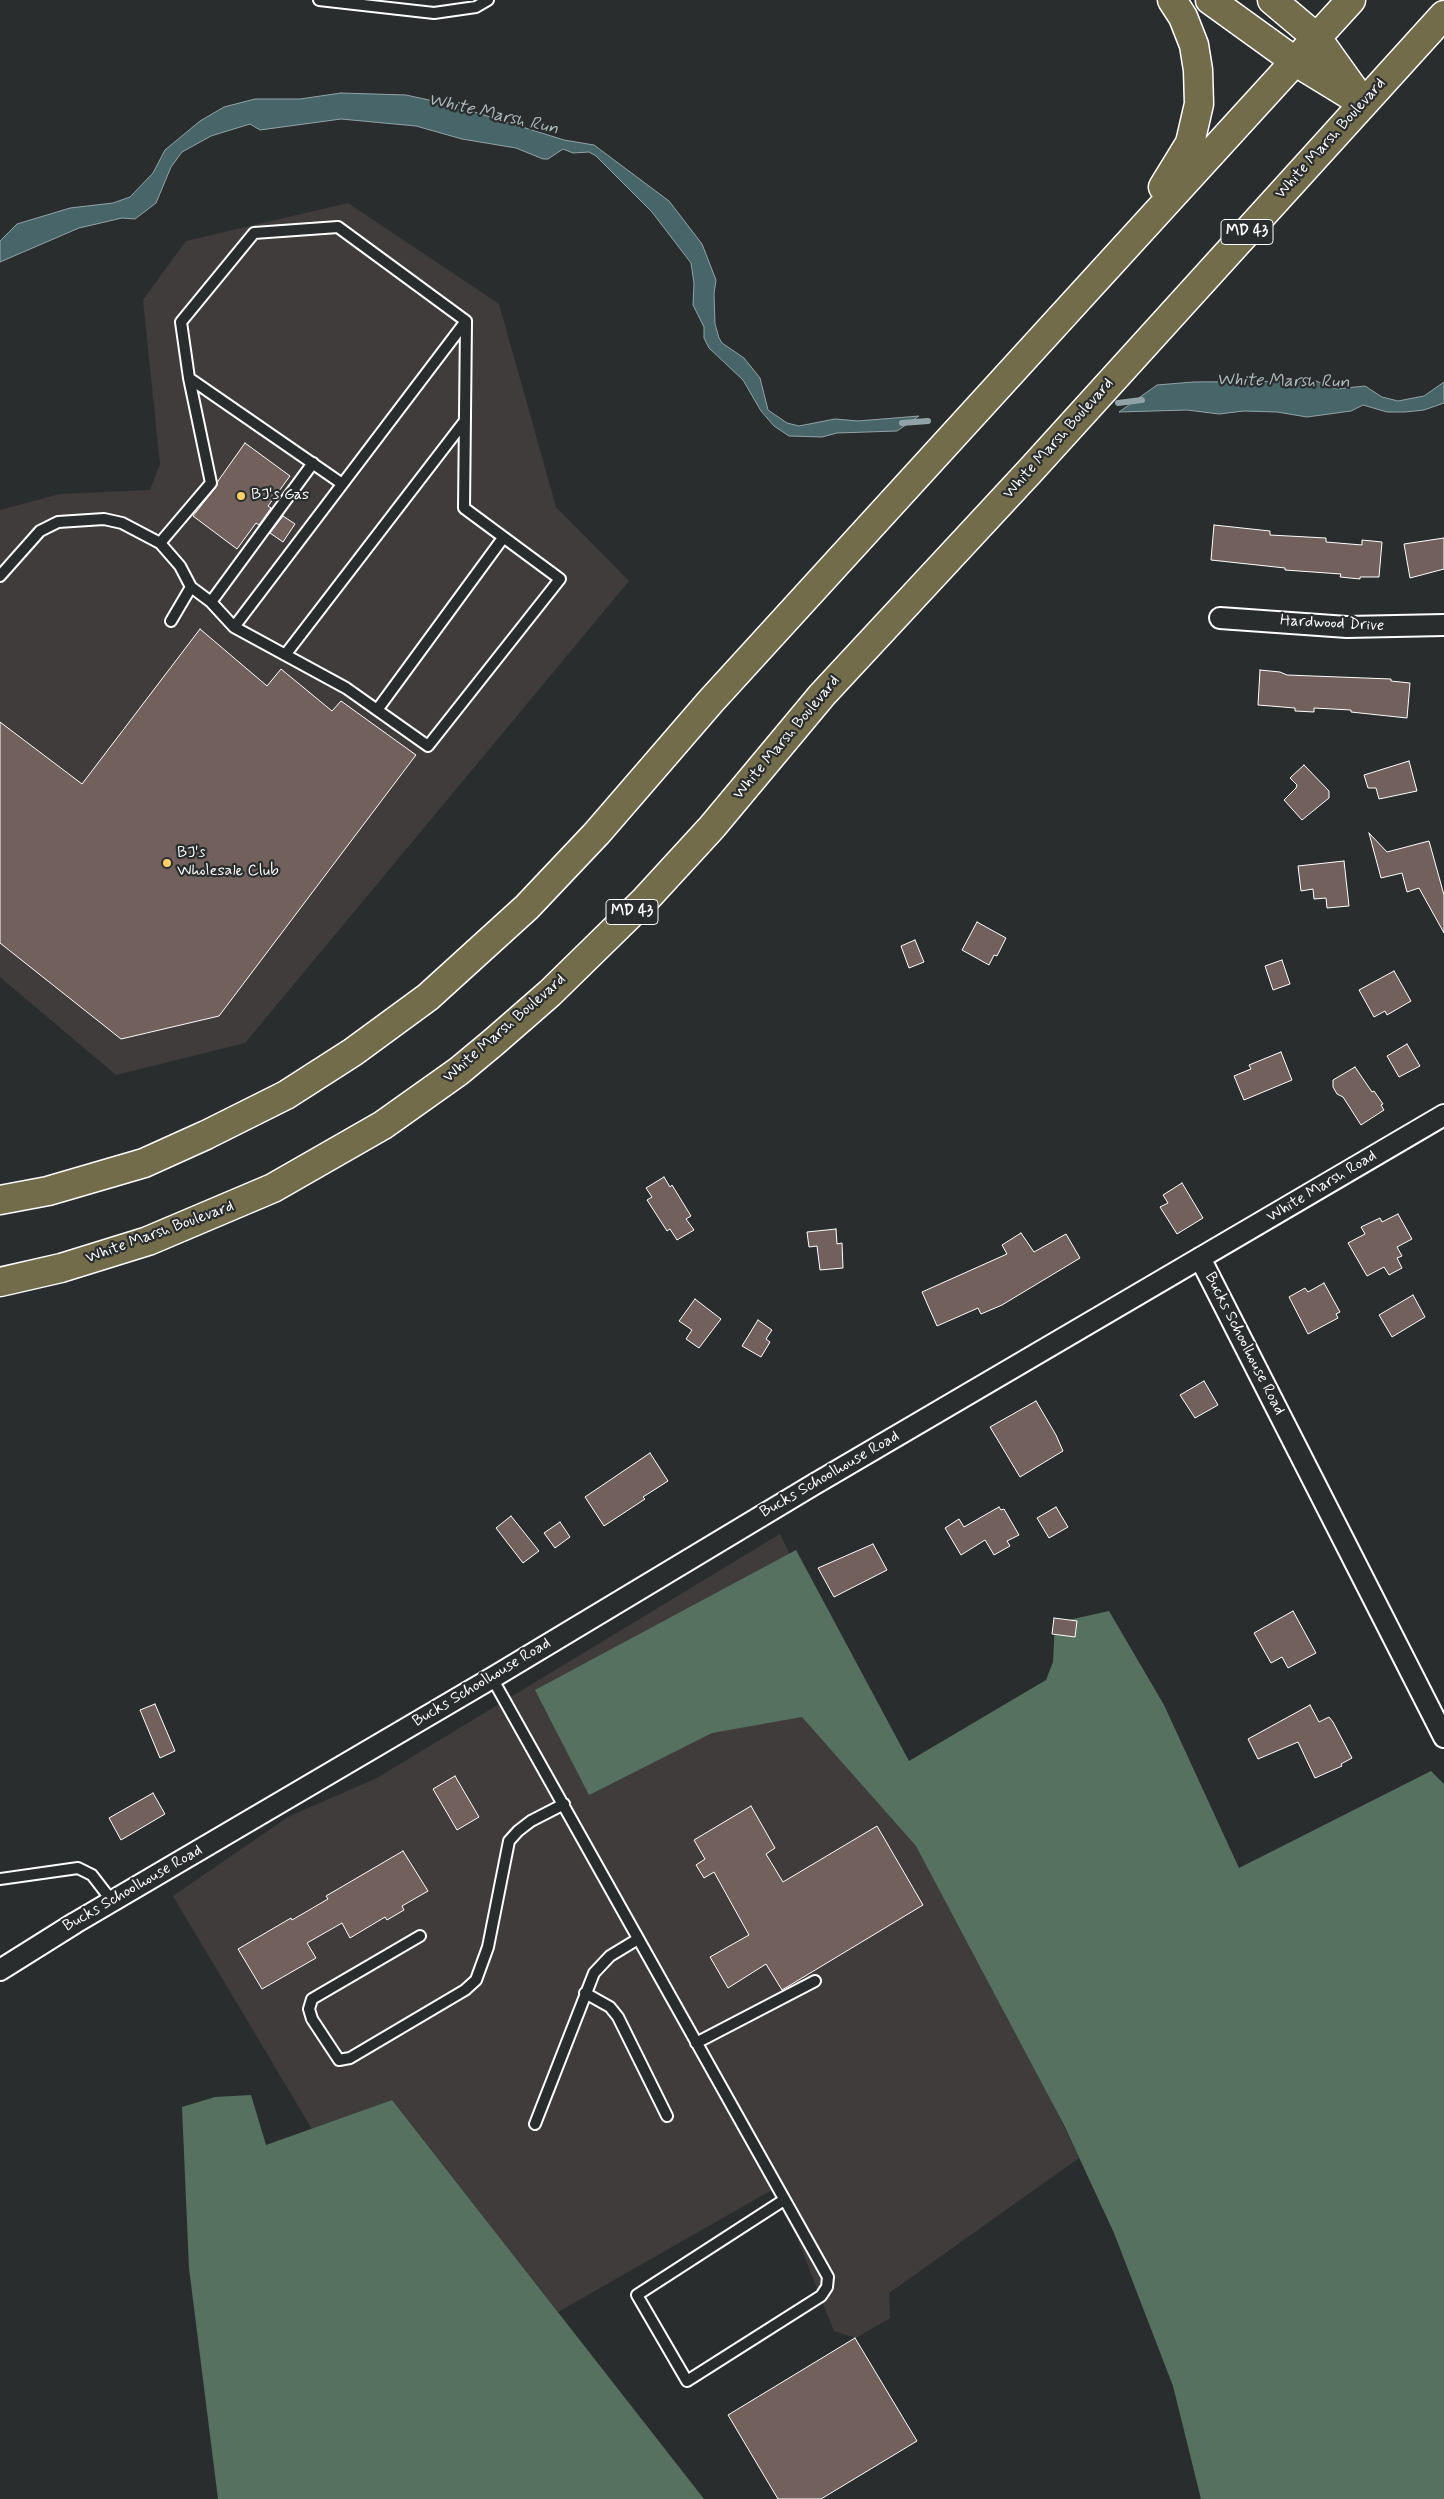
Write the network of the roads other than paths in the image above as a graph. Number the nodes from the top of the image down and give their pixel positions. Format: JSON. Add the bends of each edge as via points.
{"nodes":[{"id":1,"x":319,"y":0,"type":"edge"},
{"id":2,"x":488,"y":0,"type":"edge"},
{"id":3,"x":1172,"y":0,"type":"edge"},
{"id":4,"x":1210,"y":0,"type":"edge"},
{"id":5,"x":1272,"y":0,"type":"edge"},
{"id":6,"x":1351,"y":0,"type":"edge"},
{"id":7,"x":1444,"y":16,"type":"edge"},
{"id":8,"x":1317,"y":38,"type":"junction"},
{"id":9,"x":1296,"y":62,"type":"junction"},
{"id":10,"x":1364,"y":103,"type":"junction"},
{"id":11,"x":1109,"y":266,"type":"junction"},
{"id":12,"x":466,"y":321,"type":"junction"},
{"id":13,"x":189,"y":378,"type":"junction"},
{"id":14,"x":464,"y":422,"type":"junction"},
{"id":15,"x":314,"y":463,"type":"junction"},
{"id":16,"x":341,"y":483,"type":"junction"},
{"id":17,"x":503,"y":538,"type":"junction"},
{"id":18,"x":160,"y":543,"type":"junction"},
{"id":19,"x":0,"y":576,"type":"edge"},
{"id":20,"x":191,"y":587,"type":"junction"},
{"id":21,"x":210,"y":602,"type":"junction"},
{"id":22,"x":1220,"y":618,"type":"dead end"},
{"id":23,"x":171,"y":621,"type":"dead end"},
{"id":24,"x":1444,"y":625,"type":"edge"},
{"id":25,"x":234,"y":627,"type":"junction"},
{"id":26,"x":285,"y":656,"type":"junction"},
{"id":27,"x":376,"y":710,"type":"junction"},
{"id":28,"x":1444,"y":1115,"type":"edge"},
{"id":29,"x":0,"y":1200,"type":"edge"},
{"id":30,"x":1200,"y":1258,"type":"junction"},
{"id":31,"x":0,"y":1282,"type":"edge"},
{"id":32,"x":492,"y":1678,"type":"junction"},
{"id":33,"x":1444,"y":1737,"type":"edge"},
{"id":34,"x":564,"y":1804,"type":"junction"},
{"id":35,"x":0,"y":1879,"type":"edge"},
{"id":36,"x":112,"y":1901,"type":"junction"},
{"id":37,"x":420,"y":1936,"type":"dead end"},
{"id":38,"x":638,"y":1938,"type":"junction"},
{"id":39,"x":0,"y":1970,"type":"edge"},
{"id":40,"x":815,"y":1981,"type":"dead end"},
{"id":41,"x":585,"y":1993,"type":"junction"},
{"id":42,"x":696,"y":2043,"type":"junction"},
{"id":43,"x":667,"y":2116,"type":"dead end"},
{"id":44,"x":535,"y":2124,"type":"dead end"},
{"id":45,"x":784,"y":2200,"type":"junction"}],
"edges":[{"from":1,"to":2,"type":"lane","via":[[434,13],[476,7]]},
{"from":3,"to":11,"type":"highway","via":[[1189,31],[1196,58],[1199,90],[1196,121],[1190,143],[1177,168]]},
{"from":4,"to":9,"type":"highway"},
{"from":5,"to":8,"type":"highway"},
{"from":6,"to":8,"type":"highway"},
{"from":7,"to":10,"type":"highway","name":"White Marsh Boulevard","number":"MD 43"},
{"from":8,"to":9,"type":"highway"},
{"from":8,"to":10,"type":"highway"},
{"from":9,"to":10,"type":"highway"},
{"from":9,"to":11,"type":"highway"},
{"from":10,"to":31,"type":"highway","name":"White Marsh Boulevard","number":"MD 43","via":[[1038,463],[822,695],[712,827],[645,900],[495,1042],[383,1125],[273,1188],[148,1241],[61,1268]]},
{"from":11,"to":29,"type":"highway","via":[[711,701],[597,833],[527,907],[428,997],[353,1052],[286,1095],[206,1135],[144,1162],[48,1191]]},
{"from":12,"to":13,"type":"lane","via":[[338,227],[254,234],[180,322]]},
{"from":12,"to":14,"type":"lane"},
{"from":12,"to":16,"type":"lane"},
{"from":13,"to":15,"type":"lane"},
{"from":13,"to":18,"type":"lane","via":[[210,483]]},
{"from":14,"to":17,"type":"lane","via":[[464,508]]},
{"from":14,"to":26,"type":"lane"},
{"from":15,"to":16,"type":"lane"},
{"from":15,"to":21,"type":"lane"},
{"from":16,"to":25,"type":"lane"},
{"from":17,"to":27,"type":"lane"},
{"from":17,"to":27,"type":"lane","via":[[560,579],[428,746]]},
{"from":18,"to":19,"type":"lane","via":[[122,523],[104,519],[58,522],[40,531]]},
{"from":18,"to":20,"type":"lane","via":[[180,566]]},
{"from":20,"to":21,"type":"lane"},
{"from":20,"to":23,"type":"lane"},
{"from":21,"to":25,"type":"lane"},
{"from":22,"to":24,"type":"street","name":"Hardwood Drive","via":[[1348,627]]},
{"from":25,"to":26,"type":"lane"},
{"from":26,"to":27,"type":"lane","via":[[346,688]]},
{"from":28,"to":30,"type":"street","name":"White Marsh Road"},
{"from":30,"to":32,"type":"street","name":"Bucks Schoolhouse Road"},
{"from":30,"to":33,"type":"street","name":"Bucks Schoolhouse Road"},
{"from":32,"to":34,"type":"lane"},
{"from":32,"to":36,"type":"street","name":"Bucks Schoolhouse Road"},
{"from":34,"to":37,"type":"lane","via":[[531,1821],[509,1841],[488,1947],[476,1980],[465,1990],[358,2053],[339,2060],[312,2019],[309,2008],[312,1999]]},
{"from":34,"to":38,"type":"lane"},
{"from":35,"to":36,"type":"lane","via":[[78,1868],[92,1875]]},
{"from":36,"to":39,"type":"street","name":"Bucks Schoolhouse Road"},
{"from":38,"to":41,"type":"lane","via":[[610,1956],[594,1973]]},
{"from":38,"to":42,"type":"lane"},
{"from":40,"to":42,"type":"lane"},
{"from":41,"to":43,"type":"lane","via":[[610,2007],[618,2017]]},
{"from":41,"to":44,"type":"lane"},
{"from":42,"to":45,"type":"lane"},
{"from":45,"to":45,"type":"lane","via":[[828,2277],[827,2287],[821,2296],[795,2314],[687,2381],[637,2295]]}]}
